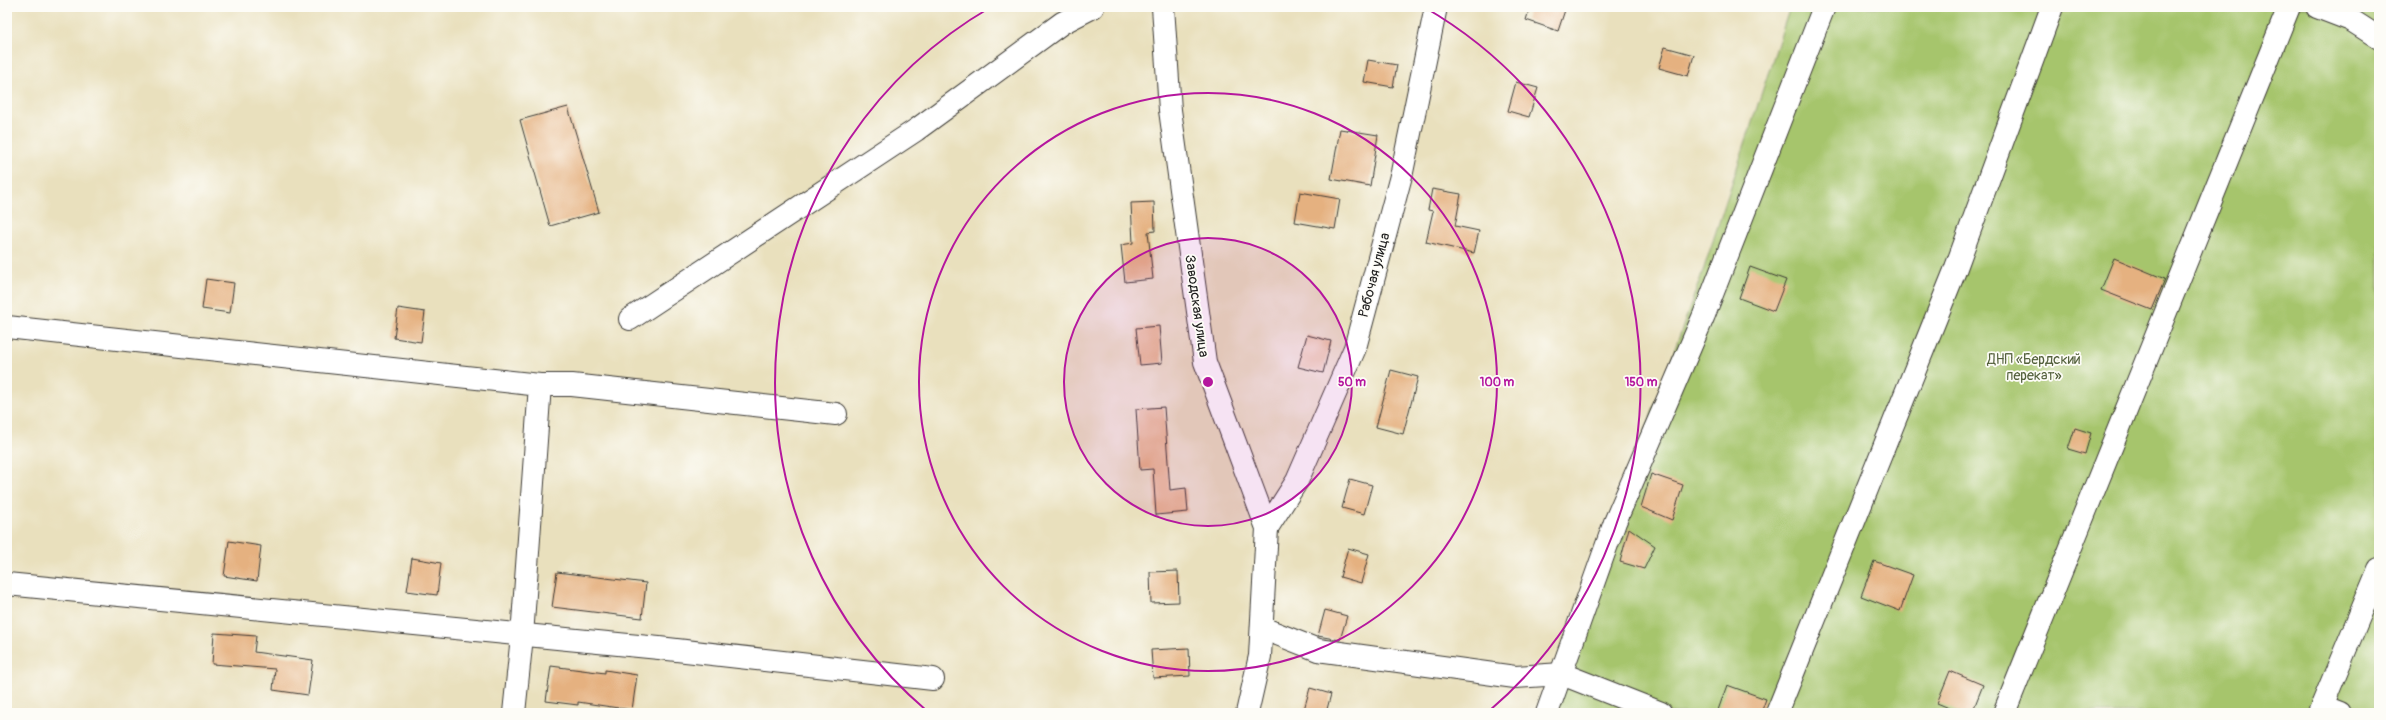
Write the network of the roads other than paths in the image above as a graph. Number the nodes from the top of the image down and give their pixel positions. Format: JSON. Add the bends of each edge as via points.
{"nodes":[{"id":1,"x":1093,"y":7,"type":"edge"},
{"id":2,"x":1163,"y":7,"type":"edge"},
{"id":3,"x":1436,"y":7,"type":"edge"},
{"id":4,"x":1824,"y":7,"type":"edge"},
{"id":5,"x":2052,"y":7,"type":"edge"},
{"id":6,"x":2289,"y":7,"type":"edge"},
{"id":7,"x":2317,"y":7,"type":"edge"},
{"id":8,"x":2379,"y":38,"type":"edge"},
{"id":9,"x":630,"y":319,"type":"dead end"},
{"id":10,"x":7,"y":328,"type":"edge"},
{"id":11,"x":540,"y":385,"type":"junction"},
{"id":12,"x":836,"y":414,"type":"dead end"},
{"id":13,"x":1268,"y":528,"type":"junction"},
{"id":14,"x":2379,"y":570,"type":"edge"},
{"id":15,"x":7,"y":584,"type":"edge"},
{"id":16,"x":1262,"y":628,"type":"junction"},
{"id":17,"x":522,"y":636,"type":"junction"},
{"id":18,"x":1562,"y":674,"type":"junction"},
{"id":19,"x":932,"y":679,"type":"dead end"},
{"id":20,"x":2327,"y":711,"type":"edge"},
{"id":21,"x":514,"y":713,"type":"edge"},
{"id":22,"x":1247,"y":713,"type":"edge"},
{"id":23,"x":1547,"y":713,"type":"edge"},
{"id":24,"x":1661,"y":713,"type":"edge"},
{"id":25,"x":1777,"y":713,"type":"edge"},
{"id":26,"x":2004,"y":713,"type":"edge"}],
"edges":[{"from":1,"to":9,"type":"street","via":[[1062,23],[916,130]]},
{"from":2,"to":13,"type":"street","name":"Заводская улица","via":[[1170,110],[1205,362]]},
{"from":3,"to":13,"type":"street","name":"Рабочая улица","via":[[1402,172],[1355,348],[1297,481]]},
{"from":4,"to":18,"type":"street","via":[[1704,315],[1616,522]]},
{"from":5,"to":25,"type":"street","via":[[1954,273]]},
{"from":6,"to":26,"type":"street"},
{"from":7,"to":8,"type":"street","via":[[2351,20]]},
{"from":10,"to":11,"type":"street"},
{"from":11,"to":12,"type":"street","via":[[572,386]]},
{"from":11,"to":17,"type":"street"},
{"from":13,"to":16,"type":"street","name":"Заводская улица"},
{"from":14,"to":20,"type":"street"},
{"from":15,"to":17,"type":"street"},
{"from":16,"to":18,"type":"street","via":[[1318,650],[1515,677]]},
{"from":16,"to":22,"type":"street","name":"Заводская улица","via":[[1260,656]]},
{"from":17,"to":19,"type":"street","via":[[659,648]]},
{"from":17,"to":21,"type":"street"},
{"from":18,"to":23,"type":"street"},
{"from":18,"to":24,"type":"street"}]}
